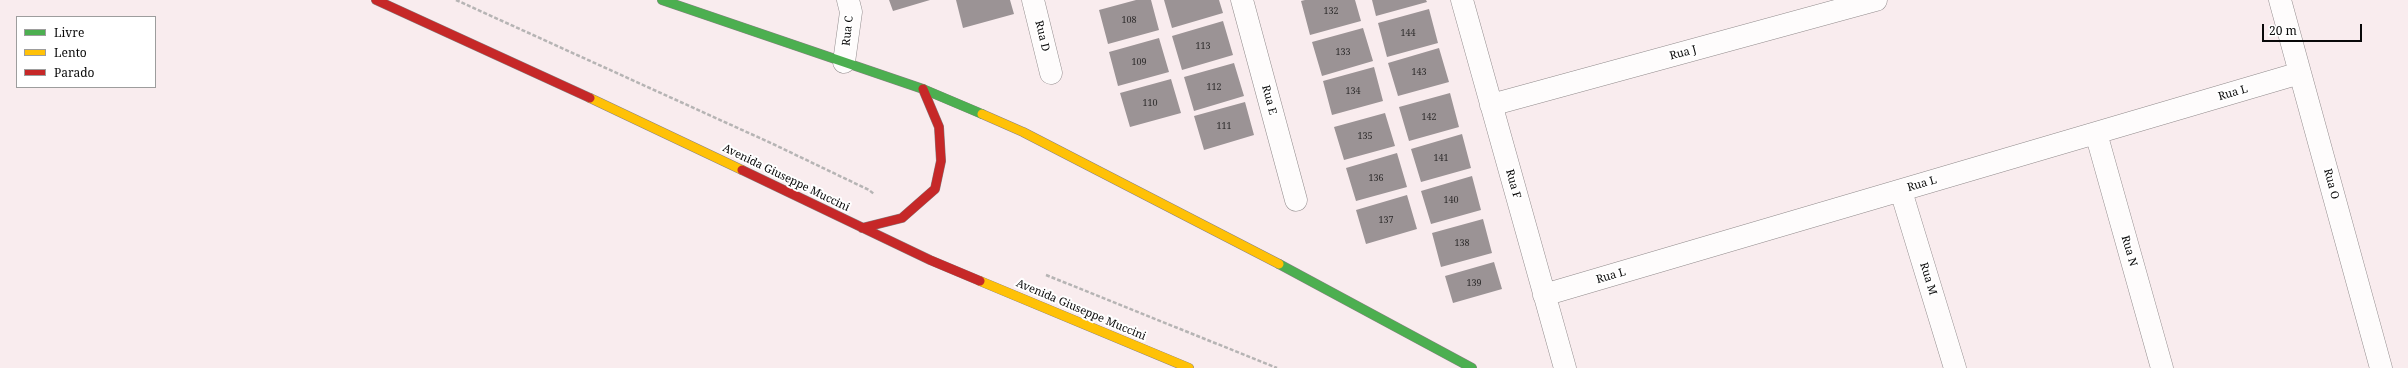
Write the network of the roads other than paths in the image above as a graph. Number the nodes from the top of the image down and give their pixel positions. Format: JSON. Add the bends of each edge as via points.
{"nodes":[{"id":1,"x":376,"y":0,"type":"edge"},
{"id":2,"x":662,"y":0,"type":"edge"},
{"id":3,"x":848,"y":0,"type":"edge"},
{"id":4,"x":1033,"y":0,"type":"edge"},
{"id":5,"x":1242,"y":0,"type":"edge"},
{"id":6,"x":1462,"y":0,"type":"edge"},
{"id":7,"x":1876,"y":0,"type":"edge"},
{"id":8,"x":2280,"y":0,"type":"edge"},
{"id":9,"x":844,"y":62,"type":"junction"},
{"id":10,"x":1051,"y":73,"type":"dead end"},
{"id":11,"x":2300,"y":73,"type":"junction"},
{"id":12,"x":923,"y":88,"type":"junction"},
{"id":13,"x":1491,"y":105,"type":"junction"},
{"id":14,"x":2096,"y":133,"type":"junction"},
{"id":15,"x":1901,"y":190,"type":"junction"},
{"id":16,"x":1296,"y":200,"type":"dead end"},
{"id":17,"x":862,"y":228,"type":"junction"},
{"id":18,"x":1544,"y":295,"type":"junction"},
{"id":19,"x":1189,"y":368,"type":"edge"},
{"id":20,"x":1472,"y":368,"type":"edge"},
{"id":21,"x":1565,"y":368,"type":"edge"},
{"id":22,"x":1955,"y":368,"type":"edge"},
{"id":23,"x":2162,"y":368,"type":"edge"},
{"id":24,"x":2381,"y":368,"type":"edge"}],
"edges":[{"from":1,"to":17,"type":"main road","name":"Avenida Giuseppe Muccini","via":[[650,126]]},
{"from":2,"to":9,"type":"main road"},
{"from":3,"to":9,"type":"street","name":"Rua C","via":[[851,12]]},
{"from":4,"to":10,"type":"street","name":"Rua D"},
{"from":5,"to":16,"type":"street","name":"Rua E"},
{"from":6,"to":13,"type":"street","name":"Rua F"},
{"from":7,"to":13,"type":"street","name":"Rua J"},
{"from":8,"to":11,"type":"street","name":"Rua O"},
{"from":9,"to":12,"type":"main road"},
{"from":11,"to":14,"type":"street","name":"Rua L"},
{"from":11,"to":24,"type":"street","name":"Rua O"},
{"from":12,"to":17,"type":"main road","via":[[939,127],[941,161],[935,189],[902,218]]},
{"from":12,"to":20,"type":"main road","via":[[1023,132],[1196,220]]},
{"from":13,"to":18,"type":"street","name":"Rua F"},
{"from":14,"to":15,"type":"street","name":"Rua L"},
{"from":14,"to":23,"type":"street","name":"Rua N"},
{"from":15,"to":18,"type":"street","name":"Rua L"},
{"from":15,"to":22,"type":"street","name":"Rua M"},
{"from":17,"to":19,"type":"main road","name":"Avenida Giuseppe Muccini","via":[[930,260]]},
{"from":18,"to":21,"type":"street","name":"Rua F"}]}
